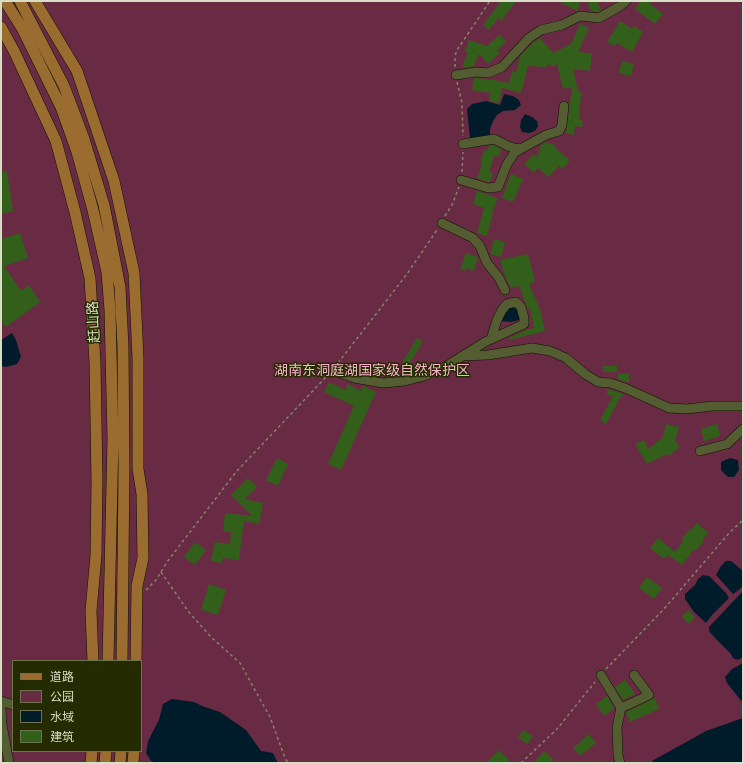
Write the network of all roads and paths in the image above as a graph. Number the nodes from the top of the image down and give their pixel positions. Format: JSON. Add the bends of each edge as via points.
{"nodes":[{"id":1,"x":5,"y":1,"type":"edge"},
{"id":2,"x":20,"y":1,"type":"edge"},
{"id":3,"x":35,"y":1,"type":"edge"},
{"id":4,"x":490,"y":1,"type":"edge"},
{"id":5,"x":626,"y":1,"type":"edge"},
{"id":6,"x":1,"y":27,"type":"edge"},
{"id":7,"x":456,"y":75,"type":"junction"},
{"id":8,"x":564,"y":106,"type":"dead end"},
{"id":9,"x":463,"y":144,"type":"junction"},
{"id":10,"x":521,"y":149,"type":"junction"},
{"id":11,"x":461,"y":180,"type":"junction"},
{"id":12,"x":442,"y":223,"type":"junction"},
{"id":13,"x":505,"y":290,"type":"dead end"},
{"id":14,"x":491,"y":339,"type":"dead end"},
{"id":15,"x":462,"y":356,"type":"junction"},
{"id":16,"x":332,"y":370,"type":"junction"},
{"id":17,"x":743,"y":406,"type":"edge"},
{"id":18,"x":743,"y":429,"type":"edge"},
{"id":19,"x":700,"y":451,"type":"dead end"},
{"id":20,"x":743,"y":520,"type":"edge"},
{"id":21,"x":161,"y":572,"type":"junction"},
{"id":22,"x":136,"y":601,"type":"junction"},
{"id":23,"x":93,"y":660,"type":"edge"},
{"id":24,"x":108,"y":660,"type":"edge"},
{"id":25,"x":122,"y":660,"type":"edge"},
{"id":26,"x":136,"y":660,"type":"edge"},
{"id":27,"x":634,"y":674,"type":"dead end"},
{"id":28,"x":601,"y":675,"type":"junction"},
{"id":29,"x":1,"y":700,"type":"edge"},
{"id":30,"x":12,"y":705,"type":"edge"},
{"id":31,"x":621,"y":708,"type":"junction"},
{"id":32,"x":1,"y":709,"type":"edge"},
{"id":33,"x":92,"y":752,"type":"edge"},
{"id":34,"x":106,"y":752,"type":"edge"},
{"id":35,"x":121,"y":752,"type":"edge"},
{"id":36,"x":134,"y":752,"type":"edge"},
{"id":37,"x":9,"y":763,"type":"edge"},
{"id":38,"x":91,"y":763,"type":"edge"},
{"id":39,"x":106,"y":763,"type":"edge"},
{"id":40,"x":120,"y":763,"type":"edge"},
{"id":41,"x":134,"y":763,"type":"edge"},
{"id":42,"x":288,"y":763,"type":"edge"},
{"id":43,"x":521,"y":763,"type":"edge"},
{"id":44,"x":620,"y":763,"type":"edge"}],
"edges":[{"from":1,"to":24,"type":"main road","name":"赶山路","via":[[22,28],[61,108],[78,152],[106,272],[110,310],[113,440]]},
{"from":2,"to":25,"type":"main road","name":"赶山路","via":[[64,86],[84,139],[104,205],[120,288],[124,467]]},
{"from":3,"to":22,"type":"main road","via":[[77,71],[114,181],[134,273],[138,358],[138,469],[142,494],[143,558]]},
{"from":4,"to":7,"type":"path","via":[[457,50]]},
{"from":5,"to":7,"type":"street","via":[[599,18],[580,16],[562,25],[541,30],[529,38],[502,67],[488,73]]},
{"from":6,"to":23,"type":"main road","via":[[56,141],[90,278],[95,363],[97,481],[96,555],[90,611]]},
{"from":7,"to":9,"type":"path","via":[[462,103]]},
{"from":8,"to":10,"type":"street","via":[[559,131]]},
{"from":9,"to":10,"type":"street","via":[[494,139]]},
{"from":9,"to":11,"type":"path"},
{"from":10,"to":11,"type":"street","via":[[515,152],[507,164],[498,187],[488,188]]},
{"from":11,"to":12,"type":"path","via":[[458,192]]},
{"from":12,"to":13,"type":"street","via":[[473,238]]},
{"from":12,"to":16,"type":"path","via":[[407,274]]},
{"from":14,"to":15,"type":"street"},
{"from":15,"to":16,"type":"street","via":[[424,376],[405,381],[383,383],[354,378]]},
{"from":15,"to":17,"type":"street","via":[[532,348],[544,350],[566,358],[598,382],[624,388],[669,408]]},
{"from":16,"to":21,"type":"path","via":[[236,472]]},
{"from":18,"to":19,"type":"street","via":[[727,444]]},
{"from":20,"to":28,"type":"path"},
{"from":21,"to":22,"type":"path"},
{"from":21,"to":42,"type":"path","via":[[206,632],[240,664],[270,717]]},
{"from":22,"to":26,"type":"main road"},
{"from":27,"to":31,"type":"street","via":[[649,695]]},
{"from":28,"to":31,"type":"street"},
{"from":28,"to":43,"type":"path","via":[[556,729]]},
{"from":29,"to":30,"type":"street"},
{"from":31,"to":44,"type":"street","via":[[617,727]]},
{"from":32,"to":37,"type":"street"},
{"from":33,"to":38,"type":"main road"},
{"from":34,"to":39,"type":"main road"},
{"from":35,"to":40,"type":"main road"},
{"from":36,"to":41,"type":"main road"}]}
